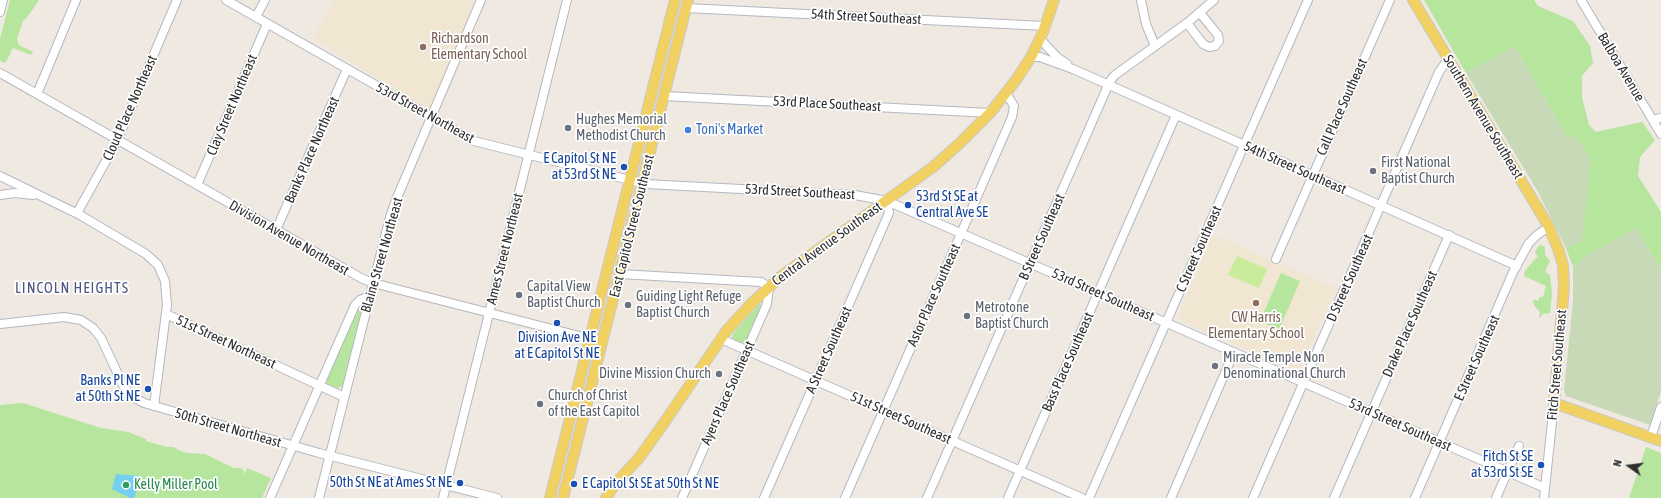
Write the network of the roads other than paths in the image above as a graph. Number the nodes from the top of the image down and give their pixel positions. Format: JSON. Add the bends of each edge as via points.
{"nodes":[{"id":1,"x":3,"y":0,"type":"edge"},
{"id":2,"x":76,"y":0,"type":"edge"},
{"id":3,"x":177,"y":0,"type":"edge"},
{"id":4,"x":226,"y":0,"type":"edge"},
{"id":5,"x":265,"y":0,"type":"edge"},
{"id":6,"x":481,"y":0,"type":"edge"},
{"id":7,"x":567,"y":0,"type":"edge"},
{"id":8,"x":675,"y":0,"type":"edge"},
{"id":9,"x":1054,"y":0,"type":"edge"},
{"id":10,"x":1141,"y":0,"type":"edge"},
{"id":11,"x":1214,"y":0,"type":"edge"},
{"id":12,"x":1308,"y":0,"type":"edge"},
{"id":13,"x":1390,"y":0,"type":"edge"},
{"id":14,"x":1413,"y":0,"type":"edge"},
{"id":15,"x":1581,"y":0,"type":"edge"},
{"id":16,"x":688,"y":4,"type":"edge"},
{"id":17,"x":0,"y":12,"type":"edge"},
{"id":18,"x":1200,"y":13,"type":"junction"},
{"id":19,"x":256,"y":17,"type":"junction"},
{"id":20,"x":1187,"y":23,"type":"junction"},
{"id":21,"x":267,"y":24,"type":"junction"},
{"id":22,"x":1045,"y":26,"type":"junction"},
{"id":23,"x":1040,"y":39,"type":"junction"},
{"id":24,"x":1155,"y":46,"type":"junction"},
{"id":25,"x":1031,"y":57,"type":"junction"},
{"id":26,"x":1448,"y":59,"type":"junction"},
{"id":27,"x":347,"y":70,"type":"junction"},
{"id":28,"x":1074,"y":70,"type":"junction"},
{"id":29,"x":0,"y":72,"type":"edge"},
{"id":30,"x":1108,"y":85,"type":"junction"},
{"id":31,"x":1006,"y":93,"type":"junction"},
{"id":32,"x":37,"y":94,"type":"junction"},
{"id":33,"x":664,"y":96,"type":"junction"},
{"id":34,"x":990,"y":113,"type":"junction"},
{"id":35,"x":1176,"y":115,"type":"junction"},
{"id":36,"x":431,"y":118,"type":"junction"},
{"id":37,"x":1657,"y":119,"type":"edge"},
{"id":38,"x":1661,"y":134,"type":"edge"},
{"id":39,"x":118,"y":140,"type":"junction"},
{"id":40,"x":1244,"y":145,"type":"junction"},
{"id":41,"x":528,"y":156,"type":"junction"},
{"id":42,"x":1312,"y":175,"type":"junction"},
{"id":43,"x":0,"y":176,"type":"edge"},
{"id":44,"x":629,"y":181,"type":"junction"},
{"id":45,"x":642,"y":184,"type":"junction"},
{"id":46,"x":197,"y":185,"type":"junction"},
{"id":47,"x":0,"y":195,"type":"edge"},
{"id":48,"x":47,"y":199,"type":"junction"},
{"id":49,"x":887,"y":201,"type":"junction"},
{"id":50,"x":1381,"y":206,"type":"junction"},
{"id":51,"x":77,"y":214,"type":"junction"},
{"id":52,"x":276,"y":230,"type":"junction"},
{"id":53,"x":1551,"y":230,"type":"junction"},
{"id":54,"x":962,"y":233,"type":"junction"},
{"id":55,"x":1449,"y":236,"type":"junction"},
{"id":56,"x":1276,"y":259,"type":"dead end"},
{"id":57,"x":1030,"y":263,"type":"junction"},
{"id":58,"x":1517,"y":266,"type":"junction"},
{"id":59,"x":620,"y":274,"type":"junction"},
{"id":60,"x":373,"y":283,"type":"junction"},
{"id":61,"x":769,"y":287,"type":"junction"},
{"id":62,"x":1098,"y":293,"type":"junction"},
{"id":63,"x":370,"y":296,"type":"junction"},
{"id":64,"x":489,"y":313,"type":"junction"},
{"id":65,"x":166,"y":314,"type":"junction"},
{"id":66,"x":1166,"y":323,"type":"junction"},
{"id":67,"x":0,"y":324,"type":"edge"},
{"id":68,"x":590,"y":339,"type":"junction"},
{"id":69,"x":721,"y":339,"type":"junction"},
{"id":70,"x":603,"y":342,"type":"junction"},
{"id":71,"x":747,"y":351,"type":"junction"},
{"id":72,"x":1234,"y":352,"type":"junction"},
{"id":73,"x":816,"y":380,"type":"junction"},
{"id":74,"x":1303,"y":383,"type":"junction"},
{"id":75,"x":319,"y":385,"type":"junction"},
{"id":76,"x":344,"y":397,"type":"junction"},
{"id":77,"x":1554,"y":403,"type":"junction"},
{"id":78,"x":154,"y":406,"type":"junction"},
{"id":79,"x":1661,"y":407,"type":"edge"},
{"id":80,"x":883,"y":410,"type":"junction"},
{"id":81,"x":1372,"y":412,"type":"junction"},
{"id":82,"x":1651,"y":437,"type":"junction"},
{"id":83,"x":952,"y":441,"type":"junction"},
{"id":84,"x":1661,"y":441,"type":"edge"},
{"id":85,"x":1440,"y":443,"type":"junction"},
{"id":86,"x":293,"y":446,"type":"junction"},
{"id":87,"x":1519,"y":446,"type":"dead end"},
{"id":88,"x":329,"y":456,"type":"junction"},
{"id":89,"x":1020,"y":471,"type":"junction"},
{"id":90,"x":1508,"y":472,"type":"junction"},
{"id":91,"x":446,"y":485,"type":"junction"},
{"id":92,"x":1545,"y":488,"type":"junction"},
{"id":93,"x":270,"y":498,"type":"edge"},
{"id":94,"x":319,"y":498,"type":"edge"},
{"id":95,"x":443,"y":498,"type":"edge"},
{"id":96,"x":497,"y":498,"type":"edge"},
{"id":97,"x":550,"y":498,"type":"edge"},
{"id":98,"x":563,"y":498,"type":"edge"},
{"id":99,"x":602,"y":498,"type":"edge"},
{"id":100,"x":682,"y":498,"type":"edge"},
{"id":101,"x":764,"y":498,"type":"edge"},
{"id":102,"x":845,"y":498,"type":"edge"},
{"id":103,"x":927,"y":498,"type":"edge"},
{"id":104,"x":1008,"y":498,"type":"edge"},
{"id":105,"x":1082,"y":498,"type":"edge"},
{"id":106,"x":1089,"y":498,"type":"edge"},
{"id":107,"x":1171,"y":498,"type":"edge"},
{"id":108,"x":1253,"y":498,"type":"edge"},
{"id":109,"x":1334,"y":498,"type":"edge"},
{"id":110,"x":1415,"y":498,"type":"edge"},
{"id":111,"x":1496,"y":498,"type":"edge"},
{"id":112,"x":1544,"y":498,"type":"edge"}],
"edges":[{"from":1,"to":17,"type":"street"},
{"from":2,"to":32,"type":"street"},
{"from":3,"to":39,"type":"street","name":"Cloud Place Northeast"},
{"from":4,"to":19,"type":"street","name":"53rd Street Northeast"},
{"from":5,"to":19,"type":"street"},
{"from":6,"to":36,"type":"street","name":"Blaine Street Northeast"},
{"from":7,"to":41,"type":"street","name":"Ames Street Northeast"},
{"from":8,"to":44,"type":"main road"},
{"from":9,"to":22,"type":"main road","name":"Central Avenue Southeast"},
{"from":10,"to":24,"type":"street","via":[[1146,24]]},
{"from":11,"to":18,"type":"street"},
{"from":12,"to":40,"type":"street","name":"C Street Southeast"},
{"from":13,"to":42,"type":"street","name":"Call Place Southeast"},
{"from":14,"to":26,"type":"main road","name":"Southern Avenue Southeast"},
{"from":15,"to":37,"type":"street","name":"Balboa Avenue"},
{"from":16,"to":22,"type":"street","name":"54th Street Southeast"},
{"from":16,"to":33,"type":"main road","name":"East Capitol Street Southeast"},
{"from":18,"to":20,"type":"street"},
{"from":18,"to":20,"type":"street","via":[[1218,35],[1219,41],[1215,46],[1203,44]]},
{"from":19,"to":21,"type":"street","name":"53rd Street Northeast"},
{"from":20,"to":24,"type":"street"},
{"from":21,"to":27,"type":"street","name":"53rd Street Northeast"},
{"from":21,"to":46,"type":"street","name":"Clay Street Northeast"},
{"from":22,"to":23,"type":"main road","name":"Central Avenue Southeast"},
{"from":23,"to":25,"type":"main road","name":"Central Avenue Southeast"},
{"from":23,"to":28,"type":"street","name":"54th Street Southeast"},
{"from":24,"to":30,"type":"street","via":[[1115,75]]},
{"from":25,"to":28,"type":"street","name":"54th Street Southeast","via":[[1040,57]]},
{"from":25,"to":31,"type":"main road","name":"Central Avenue Southeast"},
{"from":26,"to":50,"type":"street","name":"D Street Southeast","via":[[1439,72]]},
{"from":26,"to":53,"type":"main road","name":"Southern Avenue Southeast"},
{"from":27,"to":36,"type":"street","name":"53rd Street Northeast"},
{"from":27,"to":52,"type":"street","name":"Banks Place Northeast"},
{"from":28,"to":30,"type":"street","name":"54th Street Southeast"},
{"from":29,"to":32,"type":"street","name":"Division Avenue Northeast"},
{"from":30,"to":35,"type":"street","name":"54th Street Southeast"},
{"from":30,"to":57,"type":"street","name":"B Street Southeast"},
{"from":31,"to":34,"type":"main road","name":"Central Avenue Southeast"},
{"from":31,"to":54,"type":"street","name":"Astor Place Southeast","via":[[1014,106],[1013,115]]},
{"from":32,"to":39,"type":"street","name":"Division Avenue Northeast"},
{"from":33,"to":34,"type":"street","name":"53rd Place Southeast"},
{"from":33,"to":45,"type":"main road","name":"East Capitol Street Southeast"},
{"from":34,"to":49,"type":"main road","name":"Central Avenue Southeast","via":[[944,158]]},
{"from":35,"to":40,"type":"street","name":"54th Street Southeast"},
{"from":35,"to":62,"type":"street","name":"Bass Place Southeast"},
{"from":36,"to":41,"type":"street","name":"53rd Street Northeast","via":[[474,141]]},
{"from":36,"to":60,"type":"street","name":"Blaine Street Northeast","via":[[396,200]]},
{"from":37,"to":38,"type":"street","name":"Balboa Avenue"},
{"from":39,"to":46,"type":"street","name":"Division Avenue Northeast"},
{"from":39,"to":51,"type":"street","name":"Cloud Place Northeast"},
{"from":40,"to":42,"type":"street","name":"54th Street Southeast"},
{"from":40,"to":66,"type":"street","name":"C Street Southeast"},
{"from":41,"to":44,"type":"street","name":"53rd Street Northeast"},
{"from":41,"to":64,"type":"street","name":"Ames Street Northeast"},
{"from":42,"to":50,"type":"street","name":"54th Street Southeast"},
{"from":42,"to":56,"type":"street","name":"Call Place Southeast"},
{"from":43,"to":48,"type":"street","name":"51st Street Northeast"},
{"from":44,"to":45,"type":"street","name":"53rd Street Northeast"},
{"from":44,"to":68,"type":"main road"},
{"from":45,"to":49,"type":"street","name":"53rd Street Southeast","via":[[855,195]]},
{"from":45,"to":59,"type":"main road","name":"East Capitol Street Southeast"},
{"from":46,"to":52,"type":"street","name":"Division Avenue Northeast"},
{"from":47,"to":48,"type":"street","via":[[30,194]]},
{"from":48,"to":51,"type":"street","name":"51st Street Northeast"},
{"from":49,"to":54,"type":"street","name":"53rd Street Southeast"},
{"from":49,"to":61,"type":"main road","name":"Central Avenue Southeast"},
{"from":49,"to":73,"type":"street","name":"A Street Southeast","via":[[889,213]]},
{"from":50,"to":55,"type":"street","name":"54th Street Southeast"},
{"from":50,"to":74,"type":"street","name":"D Street Southeast"},
{"from":51,"to":65,"type":"street","name":"51st Street Northeast","via":[[146,254],[156,263],[165,281]]},
{"from":52,"to":60,"type":"street","name":"Division Avenue Northeast"},
{"from":53,"to":58,"type":"street","name":"E Street Southeast","via":[[1540,233],[1530,243]]},
{"from":53,"to":77,"type":"main road","name":"Fitch Street Southeast","via":[[1561,257],[1564,287]]},
{"from":54,"to":57,"type":"street","name":"53rd Street Southeast"},
{"from":54,"to":80,"type":"street","name":"Astor Place Southeast"},
{"from":55,"to":58,"type":"street","name":"54th Street Southeast"},
{"from":55,"to":81,"type":"street","name":"Drake Place Southeast"},
{"from":57,"to":62,"type":"street","name":"53rd Street Southeast"},
{"from":57,"to":83,"type":"street","name":"B Street Southeast"},
{"from":58,"to":85,"type":"street","name":"E Street Southeast"},
{"from":59,"to":61,"type":"street","via":[[761,282]]},
{"from":59,"to":70,"type":"main road","name":"East Capitol Street Southeast"},
{"from":60,"to":63,"type":"street","name":"Blaine Street Northeast"},
{"from":60,"to":64,"type":"street","name":"Division Avenue Northeast"},
{"from":61,"to":69,"type":"main road","name":"Central Avenue Southeast","via":[[743,312]]},
{"from":61,"to":71,"type":"street","name":"Ayers Place Southeast","via":[[768,304]]},
{"from":62,"to":66,"type":"street","name":"53rd Street Southeast"},
{"from":62,"to":89,"type":"street","name":"Bass Place Southeast"},
{"from":63,"to":75,"type":"street","via":[[355,305]]},
{"from":63,"to":76,"type":"street","name":"Blaine Street Northeast"},
{"from":64,"to":68,"type":"street","name":"Division Avenue Northeast"},
{"from":64,"to":91,"type":"street","name":"Ames Street Northeast"},
{"from":65,"to":75,"type":"street","name":"51st Street Northeast"},
{"from":65,"to":78,"type":"street"},
{"from":66,"to":72,"type":"street","name":"53rd Street Southeast"},
{"from":66,"to":106,"type":"street","name":"C Street Southeast"},
{"from":67,"to":78,"type":"street","name":"50th Street Northeast","via":[[66,317],[84,321],[101,338],[126,389],[138,401]]},
{"from":68,"to":70,"type":"street","name":"Division Avenue Northeast"},
{"from":68,"to":97,"type":"main road"},
{"from":69,"to":71,"type":"street","name":"51st Street Southeast"},
{"from":69,"to":99,"type":"main road","name":"Central Avenue Southeast","via":[[639,458]]},
{"from":70,"to":98,"type":"main road","name":"East Capitol Street Southeast"},
{"from":71,"to":73,"type":"street","name":"51st Street Southeast"},
{"from":71,"to":100,"type":"street","name":"Ayers Place Southeast"},
{"from":72,"to":74,"type":"street","name":"53rd Street Southeast"},
{"from":72,"to":107,"type":"street"},
{"from":73,"to":80,"type":"street","name":"51st Street Southeast"},
{"from":73,"to":101,"type":"street","name":"A Street Southeast"},
{"from":74,"to":81,"type":"street","name":"53rd Street Southeast"},
{"from":74,"to":108,"type":"street","name":"D Street Southeast"},
{"from":75,"to":76,"type":"street","name":"51st Street Northeast"},
{"from":75,"to":86,"type":"street"},
{"from":76,"to":88,"type":"street","name":"Blaine Street Northeast"},
{"from":77,"to":82,"type":"main road"},
{"from":77,"to":92,"type":"street","name":"Fitch Street Southeast"},
{"from":78,"to":86,"type":"street","name":"50th Street Northeast"},
{"from":79,"to":82,"type":"street"},
{"from":80,"to":83,"type":"street","name":"51st Street Southeast"},
{"from":80,"to":102,"type":"street","name":"Astor Place Southeast"},
{"from":81,"to":85,"type":"street","name":"53rd Street Southeast"},
{"from":81,"to":109,"type":"street","name":"Drake Place Southeast"},
{"from":82,"to":84,"type":"main road"},
{"from":83,"to":89,"type":"street","name":"51st Street Southeast"},
{"from":83,"to":103,"type":"street","name":"B Street Southeast"},
{"from":85,"to":90,"type":"street","name":"53rd Street Southeast"},
{"from":85,"to":110,"type":"street","name":"E Street Southeast"},
{"from":86,"to":88,"type":"street","name":"50th Street Northeast"},
{"from":86,"to":93,"type":"street"},
{"from":87,"to":90,"type":"street"},
{"from":88,"to":91,"type":"street","name":"50th Street Northeast"},
{"from":88,"to":94,"type":"street","name":"Blaine Street Northeast"},
{"from":89,"to":104,"type":"street","name":"Bass Place Southeast"},
{"from":89,"to":105,"type":"street","name":"51st Street Southeast"},
{"from":90,"to":92,"type":"street","name":"53rd Street Southeast"},
{"from":90,"to":111,"type":"street"},
{"from":91,"to":95,"type":"street","name":"Ames Street Northeast"},
{"from":91,"to":96,"type":"street","name":"50th Street Northeast"},
{"from":92,"to":112,"type":"street","name":"Fitch Street Southeast"}]}
